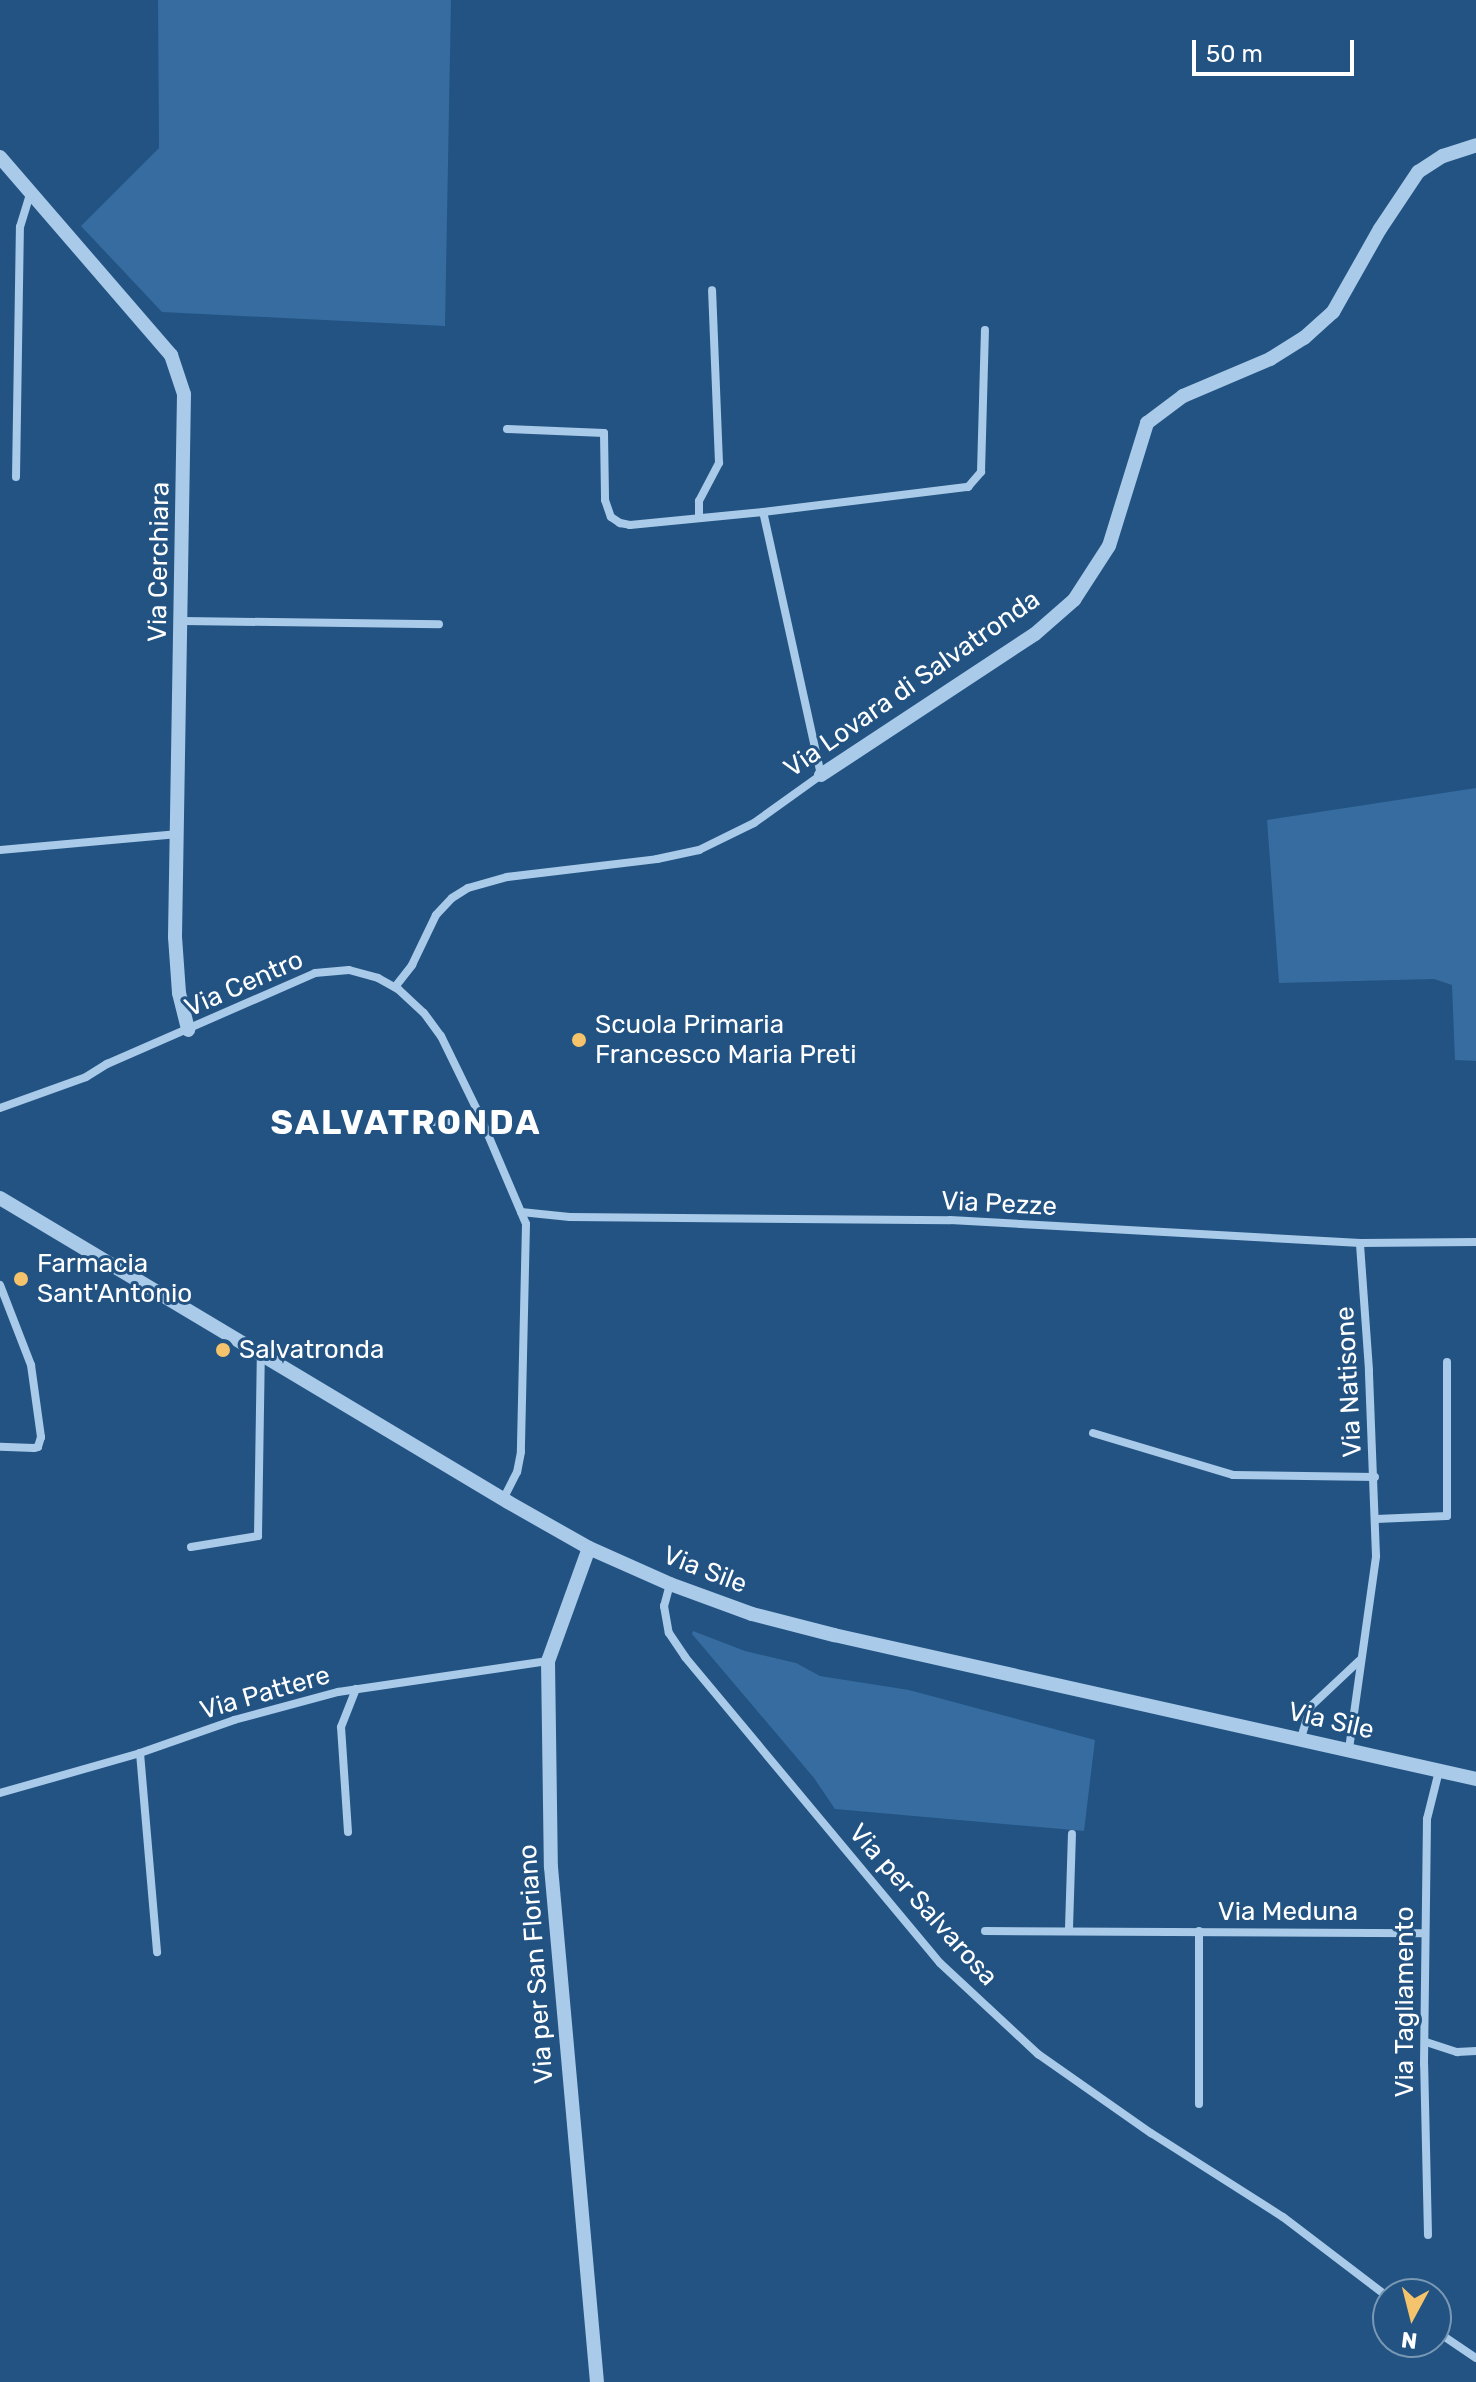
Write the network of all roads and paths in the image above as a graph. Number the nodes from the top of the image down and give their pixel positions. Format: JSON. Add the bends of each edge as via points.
{"nodes":[{"id":1,"x":1476,"y":145,"type":"edge"},
{"id":2,"x":0,"y":157,"type":"edge"},
{"id":3,"x":30,"y":195,"type":"junction"},
{"id":4,"x":712,"y":290,"type":"dead end"},
{"id":5,"x":985,"y":330,"type":"dead end"},
{"id":6,"x":507,"y":429,"type":"dead end"},
{"id":7,"x":16,"y":477,"type":"dead end"},
{"id":8,"x":763,"y":512,"type":"junction"},
{"id":9,"x":699,"y":518,"type":"junction"},
{"id":10,"x":183,"y":621,"type":"junction"},
{"id":11,"x":439,"y":624,"type":"dead end"},
{"id":12,"x":821,"y":775,"type":"junction"},
{"id":13,"x":178,"y":834,"type":"junction"},
{"id":14,"x":0,"y":850,"type":"edge"},
{"id":15,"x":395,"y":987,"type":"junction"},
{"id":16,"x":188,"y":1030,"type":"junction"},
{"id":17,"x":0,"y":1108,"type":"edge"},
{"id":18,"x":470,"y":1120,"type":"dead end"},
{"id":19,"x":414,"y":1123,"type":"dead end"},
{"id":20,"x":0,"y":1198,"type":"edge"},
{"id":21,"x":521,"y":1212,"type":"junction"},
{"id":22,"x":1476,"y":1242,"type":"edge"},
{"id":23,"x":1360,"y":1243,"type":"junction"},
{"id":24,"x":0,"y":1285,"type":"edge"},
{"id":25,"x":261,"y":1352,"type":"junction"},
{"id":26,"x":1447,"y":1362,"type":"dead end"},
{"id":27,"x":1093,"y":1433,"type":"dead end"},
{"id":28,"x":0,"y":1447,"type":"edge"},
{"id":29,"x":1375,"y":1477,"type":"junction"},
{"id":30,"x":503,"y":1499,"type":"junction"},
{"id":31,"x":1376,"y":1519,"type":"junction"},
{"id":32,"x":191,"y":1547,"type":"dead end"},
{"id":33,"x":589,"y":1548,"type":"junction"},
{"id":34,"x":670,"y":1584,"type":"junction"},
{"id":35,"x":1362,"y":1656,"type":"junction"},
{"id":36,"x":548,"y":1661,"type":"junction"},
{"id":37,"x":356,"y":1689,"type":"junction"},
{"id":38,"x":1301,"y":1738,"type":"junction"},
{"id":39,"x":1349,"y":1749,"type":"junction"},
{"id":40,"x":140,"y":1753,"type":"junction"},
{"id":41,"x":1439,"y":1771,"type":"junction"},
{"id":42,"x":1476,"y":1779,"type":"edge"},
{"id":43,"x":0,"y":1793,"type":"edge"},
{"id":44,"x":348,"y":1832,"type":"dead end"},
{"id":45,"x":1072,"y":1834,"type":"dead end"},
{"id":46,"x":1069,"y":1928,"type":"junction"},
{"id":47,"x":985,"y":1931,"type":"dead end"},
{"id":48,"x":1199,"y":1931,"type":"junction"},
{"id":49,"x":1424,"y":1933,"type":"junction"},
{"id":50,"x":157,"y":1952,"type":"dead end"},
{"id":51,"x":1426,"y":2042,"type":"junction"},
{"id":52,"x":1476,"y":2051,"type":"edge"},
{"id":53,"x":1199,"y":2104,"type":"dead end"},
{"id":54,"x":1428,"y":2235,"type":"dead end"},
{"id":55,"x":1372,"y":2285,"type":"edge"},
{"id":56,"x":1452,"y":2342,"type":"edge"},
{"id":57,"x":1476,"y":2358,"type":"edge"},
{"id":58,"x":597,"y":2382,"type":"edge"}],
"edges":[{"from":1,"to":12,"type":"street","name":"Via Lovara di Salvatronda","via":[[1418,172],[1333,312],[1304,338],[1183,396],[1147,423],[1109,546],[1074,600],[1035,634]]},
{"from":2,"to":3,"type":"street","name":"Via Cerchiara"},
{"from":3,"to":7,"type":"street","via":[[20,227]]},
{"from":3,"to":10,"type":"street","name":"Via Cerchiara","via":[[171,355],[184,394]]},
{"from":4,"to":9,"type":"street","via":[[719,463],[699,501]]},
{"from":5,"to":8,"type":"street","via":[[981,472],[968,487]]},
{"from":6,"to":9,"type":"street","via":[[604,433],[605,500],[611,517],[620,523]]},
{"from":8,"to":9,"type":"street"},
{"from":8,"to":12,"type":"street"},
{"from":10,"to":11,"type":"street"},
{"from":10,"to":13,"type":"street","name":"Via Cerchiara"},
{"from":12,"to":15,"type":"street","name":"Via Lovara di Salvatronda","via":[[738,833],[699,850],[507,877],[468,888],[436,915]]},
{"from":13,"to":14,"type":"street"},
{"from":13,"to":16,"type":"street","name":"Via Cerchiara","via":[[176,969]]},
{"from":15,"to":16,"type":"street","name":"Via Centro","via":[[359,972],[325,971]]},
{"from":15,"to":21,"type":"street","name":"Via Centro","via":[[441,1036]]},
{"from":16,"to":17,"type":"street","name":"Via Centro","via":[[86,1077]]},
{"from":18,"to":19,"type":"street"},
{"from":20,"to":25,"type":"street","name":"Via Sile"},
{"from":21,"to":23,"type":"street","name":"Via Pezze","via":[[570,1217],[950,1220]]},
{"from":21,"to":30,"type":"street","name":"Via Centro","via":[[527,1233],[521,1452]]},
{"from":22,"to":23,"type":"street","name":"Via Pezze"},
{"from":23,"to":29,"type":"street","name":"Via Natisone"},
{"from":24,"to":28,"type":"street","via":[[31,1365],[41,1437],[34,1448]]},
{"from":25,"to":30,"type":"street","name":"Via Sile"},
{"from":25,"to":32,"type":"street","via":[[258,1536]]},
{"from":26,"to":31,"type":"street","via":[[1447,1516]]},
{"from":27,"to":29,"type":"street","via":[[1233,1475]]},
{"from":29,"to":31,"type":"street","name":"Via Natisone"},
{"from":30,"to":33,"type":"street","name":"Via Sile"},
{"from":31,"to":35,"type":"street","name":"Via Natisone","via":[[1375,1571]]},
{"from":33,"to":34,"type":"street","name":"Via Sile"},
{"from":33,"to":36,"type":"street","name":"Via per San Floriano"},
{"from":34,"to":38,"type":"street","name":"Via Sile","via":[[752,1614],[834,1635]]},
{"from":34,"to":55,"type":"street","name":"Via per Salvarosa","via":[[664,1606],[669,1633],[685,1657],[940,1963],[1038,2054],[1283,2217]]},
{"from":35,"to":38,"type":"street","via":[[1311,1706]]},
{"from":35,"to":39,"type":"street","name":"Via Natisone"},
{"from":36,"to":37,"type":"street","name":"Via Pattere"},
{"from":36,"to":58,"type":"street","name":"Via per San Floriano","via":[[551,1867]]},
{"from":37,"to":40,"type":"street","name":"Via Pattere","via":[[234,1720]]},
{"from":37,"to":44,"type":"street","via":[[341,1727]]},
{"from":38,"to":39,"type":"street","name":"Via Sile"},
{"from":39,"to":41,"type":"street","name":"Via Sile"},
{"from":40,"to":43,"type":"street","name":"Via Pattere"},
{"from":40,"to":50,"type":"street"},
{"from":41,"to":42,"type":"street","name":"Via Sile"},
{"from":41,"to":49,"type":"street","name":"Via Tagliamento","via":[[1427,1819]]},
{"from":45,"to":46,"type":"street"},
{"from":46,"to":47,"type":"street","name":"Via Meduna"},
{"from":46,"to":48,"type":"street","name":"Via Meduna"},
{"from":48,"to":49,"type":"street","name":"Via Meduna"},
{"from":48,"to":53,"type":"street","name":"Via Meduna"},
{"from":49,"to":51,"type":"street","name":"Via Tagliamento"},
{"from":51,"to":52,"type":"street","via":[[1457,2052]]},
{"from":51,"to":54,"type":"street","name":"Via Tagliamento"},
{"from":56,"to":57,"type":"street"}]}
